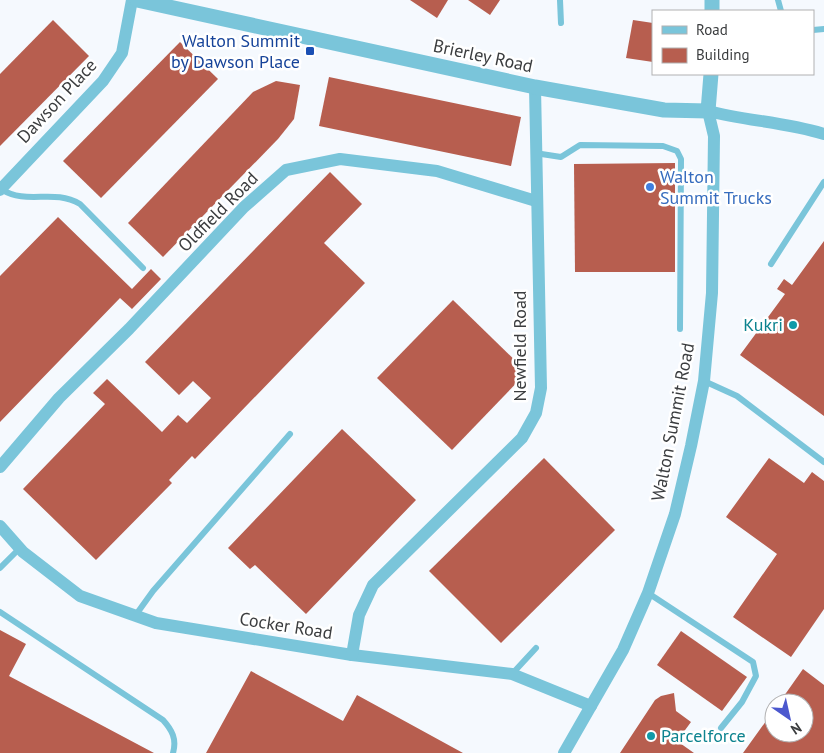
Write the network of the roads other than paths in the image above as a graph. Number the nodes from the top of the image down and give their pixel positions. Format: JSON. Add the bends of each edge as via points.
{"nodes":[{"id":1,"x":132,"y":0,"type":"edge"},
{"id":2,"x":137,"y":0,"type":"edge"},
{"id":3,"x":560,"y":0,"type":"edge"},
{"id":4,"x":561,"y":23,"type":"dead end"},
{"id":5,"x":711,"y":75,"type":"edge"},
{"id":6,"x":535,"y":87,"type":"junction"},
{"id":7,"x":708,"y":111,"type":"junction"},
{"id":8,"x":824,"y":134,"type":"edge"},
{"id":9,"x":535,"y":153,"type":"junction"},
{"id":10,"x":824,"y":182,"type":"edge"},
{"id":11,"x":0,"y":190,"type":"edge"},
{"id":12,"x":536,"y":201,"type":"junction"},
{"id":13,"x":771,"y":264,"type":"dead end"},
{"id":14,"x":144,"y":268,"type":"dead end"},
{"id":15,"x":680,"y":329,"type":"dead end"},
{"id":16,"x":704,"y":380,"type":"junction"},
{"id":17,"x":290,"y":434,"type":"dead end"},
{"id":18,"x":824,"y":462,"type":"edge"},
{"id":19,"x":0,"y":467,"type":"edge"},
{"id":20,"x":0,"y":526,"type":"edge"},
{"id":21,"x":20,"y":548,"type":"junction"},
{"id":22,"x":0,"y":568,"type":"edge"},
{"id":23,"x":648,"y":593,"type":"junction"},
{"id":24,"x":0,"y":612,"type":"edge"},
{"id":25,"x":135,"y":616,"type":"junction"},
{"id":26,"x":536,"y":648,"type":"dead end"},
{"id":27,"x":352,"y":655,"type":"junction"},
{"id":28,"x":512,"y":674,"type":"junction"},
{"id":29,"x":591,"y":706,"type":"junction"},
{"id":30,"x":721,"y":728,"type":"dead end"},
{"id":31,"x":173,"y":753,"type":"edge"},
{"id":32,"x":564,"y":753,"type":"edge"}],
"edges":[{"from":1,"to":11,"type":"street","name":"Dawson Place","via":[[122,53],[103,81]]},
{"from":2,"to":6,"type":"street","name":"Brierley Road"},
{"from":3,"to":4,"type":"lane"},
{"from":5,"to":7,"type":"street","name":"Walton Summit Road"},
{"from":6,"to":7,"type":"street","name":"Brierley Road","via":[[664,110]]},
{"from":6,"to":9,"type":"street","name":"Newfield Road"},
{"from":7,"to":8,"type":"street","name":"Brierley Road"},
{"from":7,"to":16,"type":"street","name":"Walton Summit Road","via":[[714,136],[712,294]]},
{"from":9,"to":12,"type":"street","name":"Newfield Road"},
{"from":9,"to":15,"type":"lane","via":[[561,157],[580,145],[664,146],[677,151],[681,159]]},
{"from":10,"to":13,"type":"lane"},
{"from":11,"to":14,"type":"lane","name":"Dawson Place","via":[[13,197],[70,198],[80,204]]},
{"from":12,"to":19,"type":"street","name":"Oldfield Road","via":[[437,171],[340,159],[286,170],[244,207],[59,398]]},
{"from":12,"to":27,"type":"street","name":"Newfield Road","via":[[541,388],[536,413],[522,438],[373,585],[359,614]]},
{"from":16,"to":18,"type":"lane","via":[[737,396]]},
{"from":16,"to":23,"type":"street","name":"Walton Summit Road","via":[[675,514]]},
{"from":17,"to":25,"type":"lane"},
{"from":20,"to":21,"type":"street","name":"Cocker Road"},
{"from":21,"to":22,"type":"lane"},
{"from":21,"to":25,"type":"street","name":"Cocker Road","via":[[80,596]]},
{"from":23,"to":29,"type":"street","name":"Walton Summit Road","via":[[623,650]]},
{"from":23,"to":30,"type":"lane","via":[[753,662],[756,676],[742,702]]},
{"from":24,"to":31,"type":"lane","via":[[163,720],[175,739]]},
{"from":25,"to":27,"type":"street","name":"Cocker Road","via":[[156,623]]},
{"from":26,"to":28,"type":"lane"},
{"from":27,"to":28,"type":"street","name":"Cocker Road"},
{"from":28,"to":29,"type":"street","name":"Cocker Road"},
{"from":29,"to":32,"type":"street","name":"Walton Summit Road"}]}
